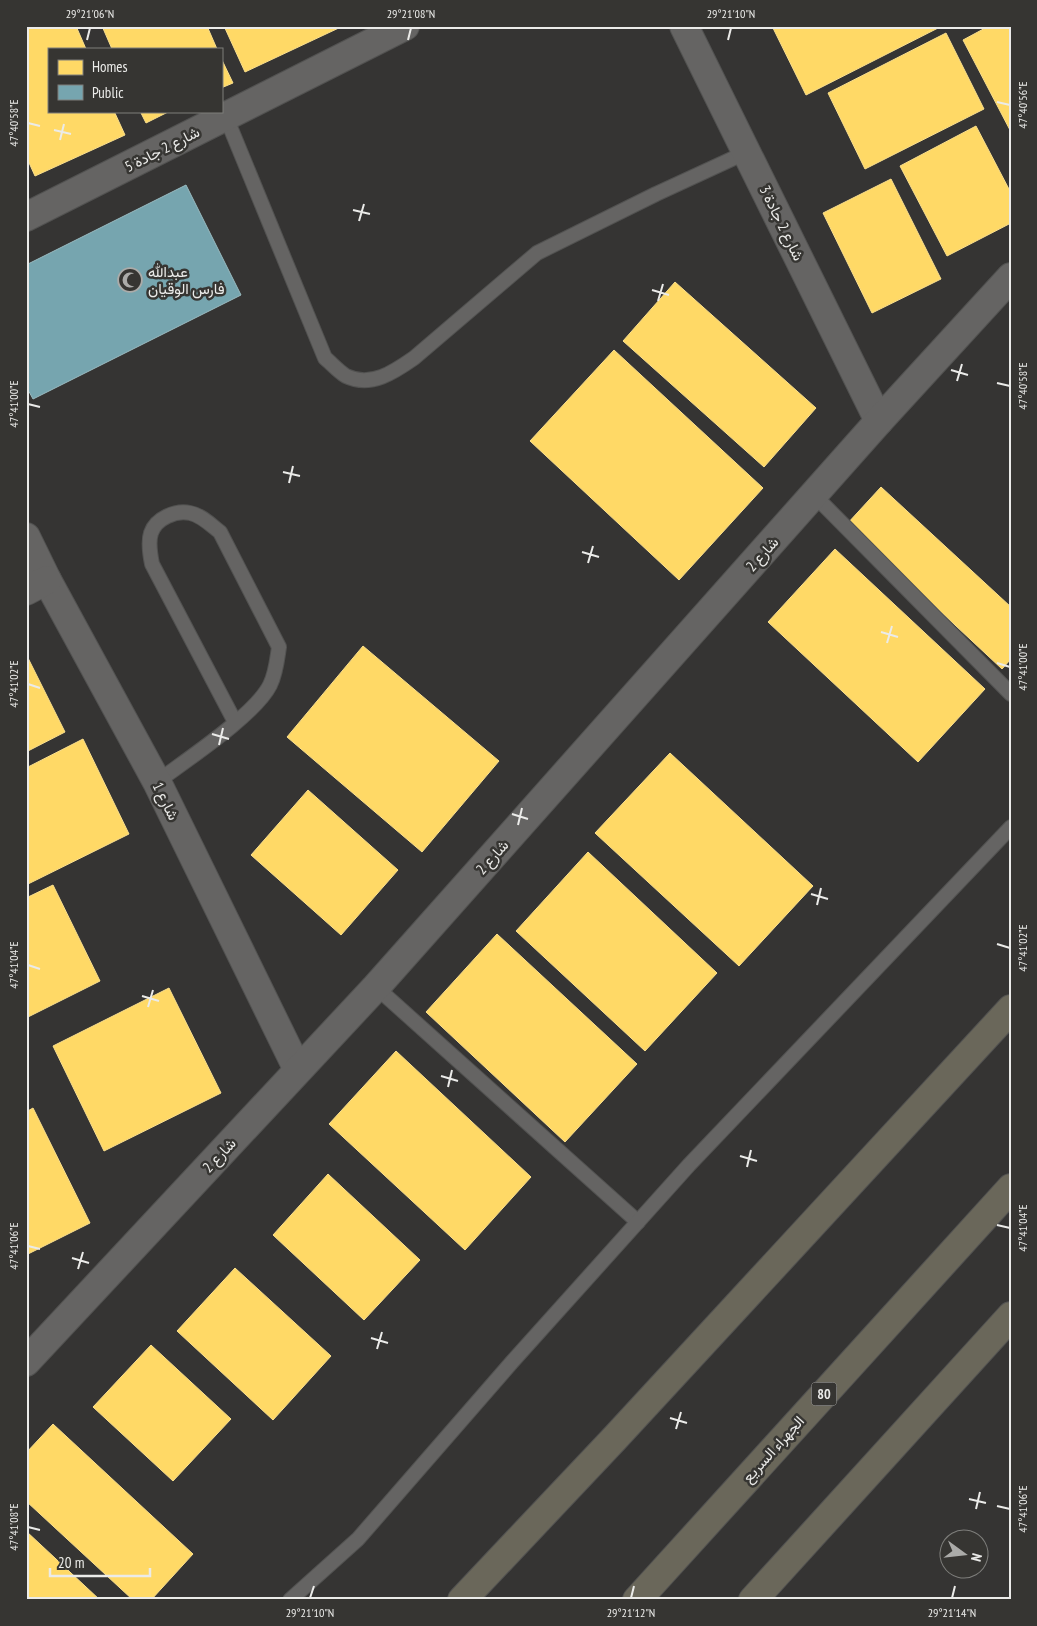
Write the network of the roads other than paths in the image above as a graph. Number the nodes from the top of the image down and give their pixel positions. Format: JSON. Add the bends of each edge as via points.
{"nodes":[{"id":1,"x":404,"y":26,"type":"edge"},
{"id":2,"x":684,"y":26,"type":"edge"},
{"id":3,"x":226,"y":117,"type":"junction"},
{"id":4,"x":747,"y":152,"type":"junction"},
{"id":5,"x":26,"y":218,"type":"edge"},
{"id":6,"x":1011,"y":278,"type":"edge"},
{"id":7,"x":879,"y":421,"type":"junction"},
{"id":8,"x":814,"y":495,"type":"junction"},
{"id":9,"x":26,"y":537,"type":"edge"},
{"id":10,"x":37,"y":586,"type":"edge"},
{"id":11,"x":1011,"y":694,"type":"edge"},
{"id":12,"x":235,"y":722,"type":"junction"},
{"id":13,"x":157,"y":782,"type":"junction"},
{"id":14,"x":1011,"y":827,"type":"edge"},
{"id":15,"x":376,"y":987,"type":"junction"},
{"id":16,"x":1011,"y":1009,"type":"edge"},
{"id":17,"x":298,"y":1070,"type":"junction"},
{"id":18,"x":1011,"y":1188,"type":"edge"},
{"id":19,"x":638,"y":1222,"type":"junction"},
{"id":20,"x":1011,"y":1316,"type":"edge"},
{"id":21,"x":26,"y":1362,"type":"edge"},
{"id":22,"x":290,"y":1600,"type":"edge"},
{"id":23,"x":462,"y":1600,"type":"edge"},
{"id":24,"x":636,"y":1600,"type":"edge"},
{"id":25,"x":753,"y":1600,"type":"edge"}],
"edges":[{"from":1,"to":3,"type":"street","name":"شارع 2 جادة 5"},
{"from":2,"to":4,"type":"street","name":"شارع 2 جادة 3"},
{"from":3,"to":4,"type":"lane","via":[[325,358],[346,376],[367,381],[393,372],[414,358],[537,253]]},
{"from":3,"to":5,"type":"street","name":"شارع 2 جادة 5"},
{"from":4,"to":7,"type":"street","name":"شارع 2 جادة 3"},
{"from":6,"to":7,"type":"street","name":"شارع 2"},
{"from":7,"to":8,"type":"street","name":"شارع 2"},
{"from":8,"to":11,"type":"lane"},
{"from":8,"to":15,"type":"street","name":"شارع 2"},
{"from":9,"to":10,"type":"street","name":"شارع 1"},
{"from":10,"to":13,"type":"street","name":"شارع 1"},
{"from":12,"to":12,"type":"lane","via":[[260,700],[270,685],[277,667],[279,647],[220,532],[191,513],[166,516],[152,532],[152,564]]},
{"from":12,"to":13,"type":"lane"},
{"from":13,"to":17,"type":"street","name":"شارع 1"},
{"from":14,"to":19,"type":"lane"},
{"from":15,"to":17,"type":"street","name":"شارع 2"},
{"from":15,"to":19,"type":"lane"},
{"from":16,"to":23,"type":"highway"},
{"from":17,"to":21,"type":"street","name":"شارع 2"},
{"from":18,"to":24,"type":"highway","name":"الجهراء السريع","number":"80"},
{"from":19,"to":22,"type":"lane","via":[[358,1538]]},
{"from":20,"to":25,"type":"highway"}]}
